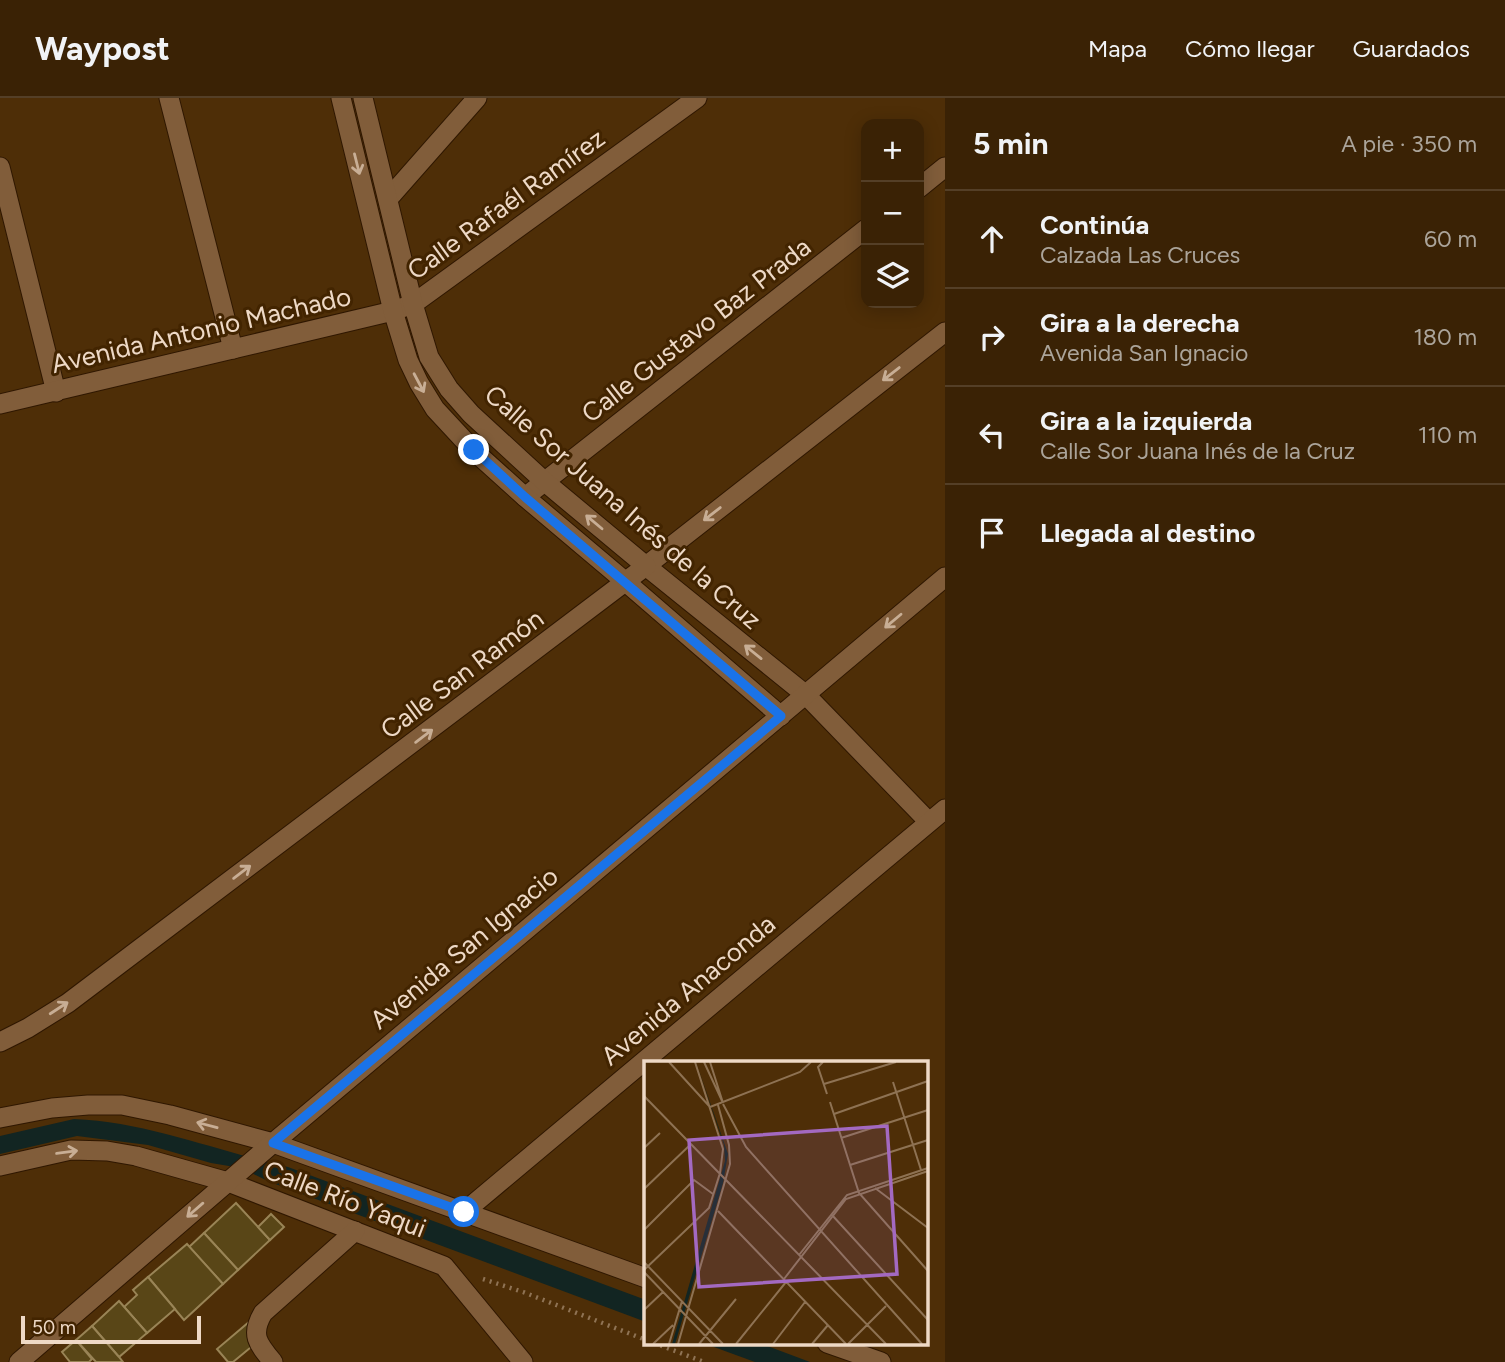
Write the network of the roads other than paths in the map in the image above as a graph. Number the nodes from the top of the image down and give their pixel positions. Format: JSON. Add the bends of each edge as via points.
{"nodes":[{"id":1,"x":169,"y":98,"type":"edge"},
{"id":2,"x":341,"y":98,"type":"edge"},
{"id":3,"x":363,"y":98,"type":"edge"},
{"id":4,"x":477,"y":98,"type":"edge"},
{"id":5,"x":697,"y":98,"type":"edge"},
{"id":6,"x":0,"y":167,"type":"edge"},
{"id":7,"x":945,"y":167,"type":"edge"},
{"id":8,"x":924,"y":184,"type":"edge"},
{"id":9,"x":388,"y":200,"type":"junction"},
{"id":10,"x":861,"y":233,"type":"edge"},
{"id":11,"x":413,"y":304,"type":"junction"},
{"id":12,"x":393,"y":311,"type":"junction"},
{"id":13,"x":945,"y":332,"type":"edge"},
{"id":14,"x":233,"y":349,"type":"junction"},
{"id":15,"x":55,"y":392,"type":"junction"},
{"id":16,"x":0,"y":404,"type":"edge"},
{"id":17,"x":545,"y":482,"type":"junction"},
{"id":18,"x":525,"y":497,"type":"junction"},
{"id":19,"x":646,"y":566,"type":"junction"},
{"id":20,"x":945,"y":577,"type":"edge"},
{"id":21,"x":627,"y":583,"type":"junction"},
{"id":22,"x":806,"y":695,"type":"junction"},
{"id":23,"x":781,"y":716,"type":"junction"},
{"id":24,"x":945,"y":808,"type":"edge"},
{"id":25,"x":929,"y":822,"type":"junction"},
{"id":26,"x":0,"y":1042,"type":"edge"},
{"id":27,"x":644,"y":1061,"type":"edge"},
{"id":28,"x":644,"y":1061,"type":"edge"},
{"id":29,"x":0,"y":1118,"type":"edge"},
{"id":30,"x":273,"y":1143,"type":"junction"},
{"id":31,"x":0,"y":1166,"type":"edge"},
{"id":32,"x":228,"y":1182,"type":"junction"},
{"id":33,"x":464,"y":1212,"type":"junction"},
{"id":34,"x":355,"y":1231,"type":"junction"},
{"id":35,"x":644,"y":1277,"type":"edge"},
{"id":36,"x":830,"y":1344,"type":"edge"},
{"id":37,"x":28,"y":1359,"type":"edge"},
{"id":38,"x":273,"y":1362,"type":"edge"},
{"id":39,"x":523,"y":1362,"type":"edge"},
{"id":40,"x":881,"y":1362,"type":"edge"}],
"edges":[{"from":1,"to":14,"type":"street"},
{"from":2,"to":12,"type":"street","name":"Calle Sor Juana Inés de la Cruz","one_way":true},
{"from":3,"to":9,"type":"street","name":"Calle Sor Juana Inés de la Cruz"},
{"from":4,"to":9,"type":"street"},
{"from":5,"to":11,"type":"street","name":"Calle Rafaél Ramírez"},
{"from":6,"to":15,"type":"street"},
{"from":7,"to":8,"type":"street"},
{"from":9,"to":11,"type":"street","name":"Calle Sor Juana Inés de la Cruz"},
{"from":10,"to":17,"type":"street","name":"Calle Gustavo Baz Prada"},
{"from":11,"to":12,"type":"street","name":"Avenida Antonio Machado"},
{"from":11,"to":17,"type":"street","name":"Calle Sor Juana Inés de la Cruz","via":[[429,356],[449,388]]},
{"from":12,"to":14,"type":"street","name":"Avenida Antonio Machado"},
{"from":12,"to":18,"type":"street","name":"Calle Sor Juana Inés de la Cruz","one_way":true,"via":[[408,360],[435,409]]},
{"from":13,"to":19,"type":"street","name":"Calle San Ramón","one_way":true},
{"from":14,"to":15,"type":"street","name":"Avenida Antonio Machado"},
{"from":15,"to":16,"type":"street","name":"Avenida Antonio Machado"},
{"from":17,"to":18,"type":"street","name":"Calle Gustavo Baz Prada"},
{"from":19,"to":17,"type":"street","name":"Calle Sor Juana Inés de la Cruz","one_way":true},
{"from":18,"to":21,"type":"street","name":"Calle Sor Juana Inés de la Cruz"},
{"from":19,"to":21,"type":"street","name":"Calle San Ramón"},
{"from":22,"to":19,"type":"street","name":"Calle Sor Juana Inés de la Cruz","one_way":true},
{"from":20,"to":22,"type":"street","name":"Avenida San Ignacio","one_way":true},
{"from":21,"to":23,"type":"street","name":"Calle Sor Juana Inés de la Cruz"},
{"from":26,"to":21,"type":"street","name":"Calle San Ramón","one_way":true,"via":[[68,1003]]},
{"from":22,"to":23,"type":"street","name":"Avenida San Ignacio"},
{"from":22,"to":25,"type":"street","name":"Calle Sor Juana Inés de la Cruz"},
{"from":23,"to":30,"type":"street","name":"Avenida San Ignacio"},
{"from":24,"to":25,"type":"street","name":"Avenida Anaconda"},
{"from":25,"to":27,"type":"street","name":"Avenida Anaconda"},
{"from":28,"to":33,"type":"street","name":"Avenida Anaconda"},
{"from":30,"to":29,"type":"street","one_way":true,"via":[[122,1105],[52,1108]]},
{"from":30,"to":32,"type":"street","name":"Avenida San Ignacio"},
{"from":30,"to":33,"type":"street"},
{"from":31,"to":32,"type":"street","name":"Calle Río Yaqui","one_way":true,"via":[[71,1150],[107,1151]]},
{"from":32,"to":34,"type":"street","name":"Calle Río Yaqui"},
{"from":32,"to":37,"type":"street","name":"Avenida San Ignacio","one_way":true},
{"from":33,"to":35,"type":"street"},
{"from":34,"to":38,"type":"street","via":[[262,1313],[256,1335],[260,1348]]},
{"from":34,"to":39,"type":"street","name":"Calle Río Yaqui","via":[[443,1266]]},
{"from":36,"to":40,"type":"street"}]}
